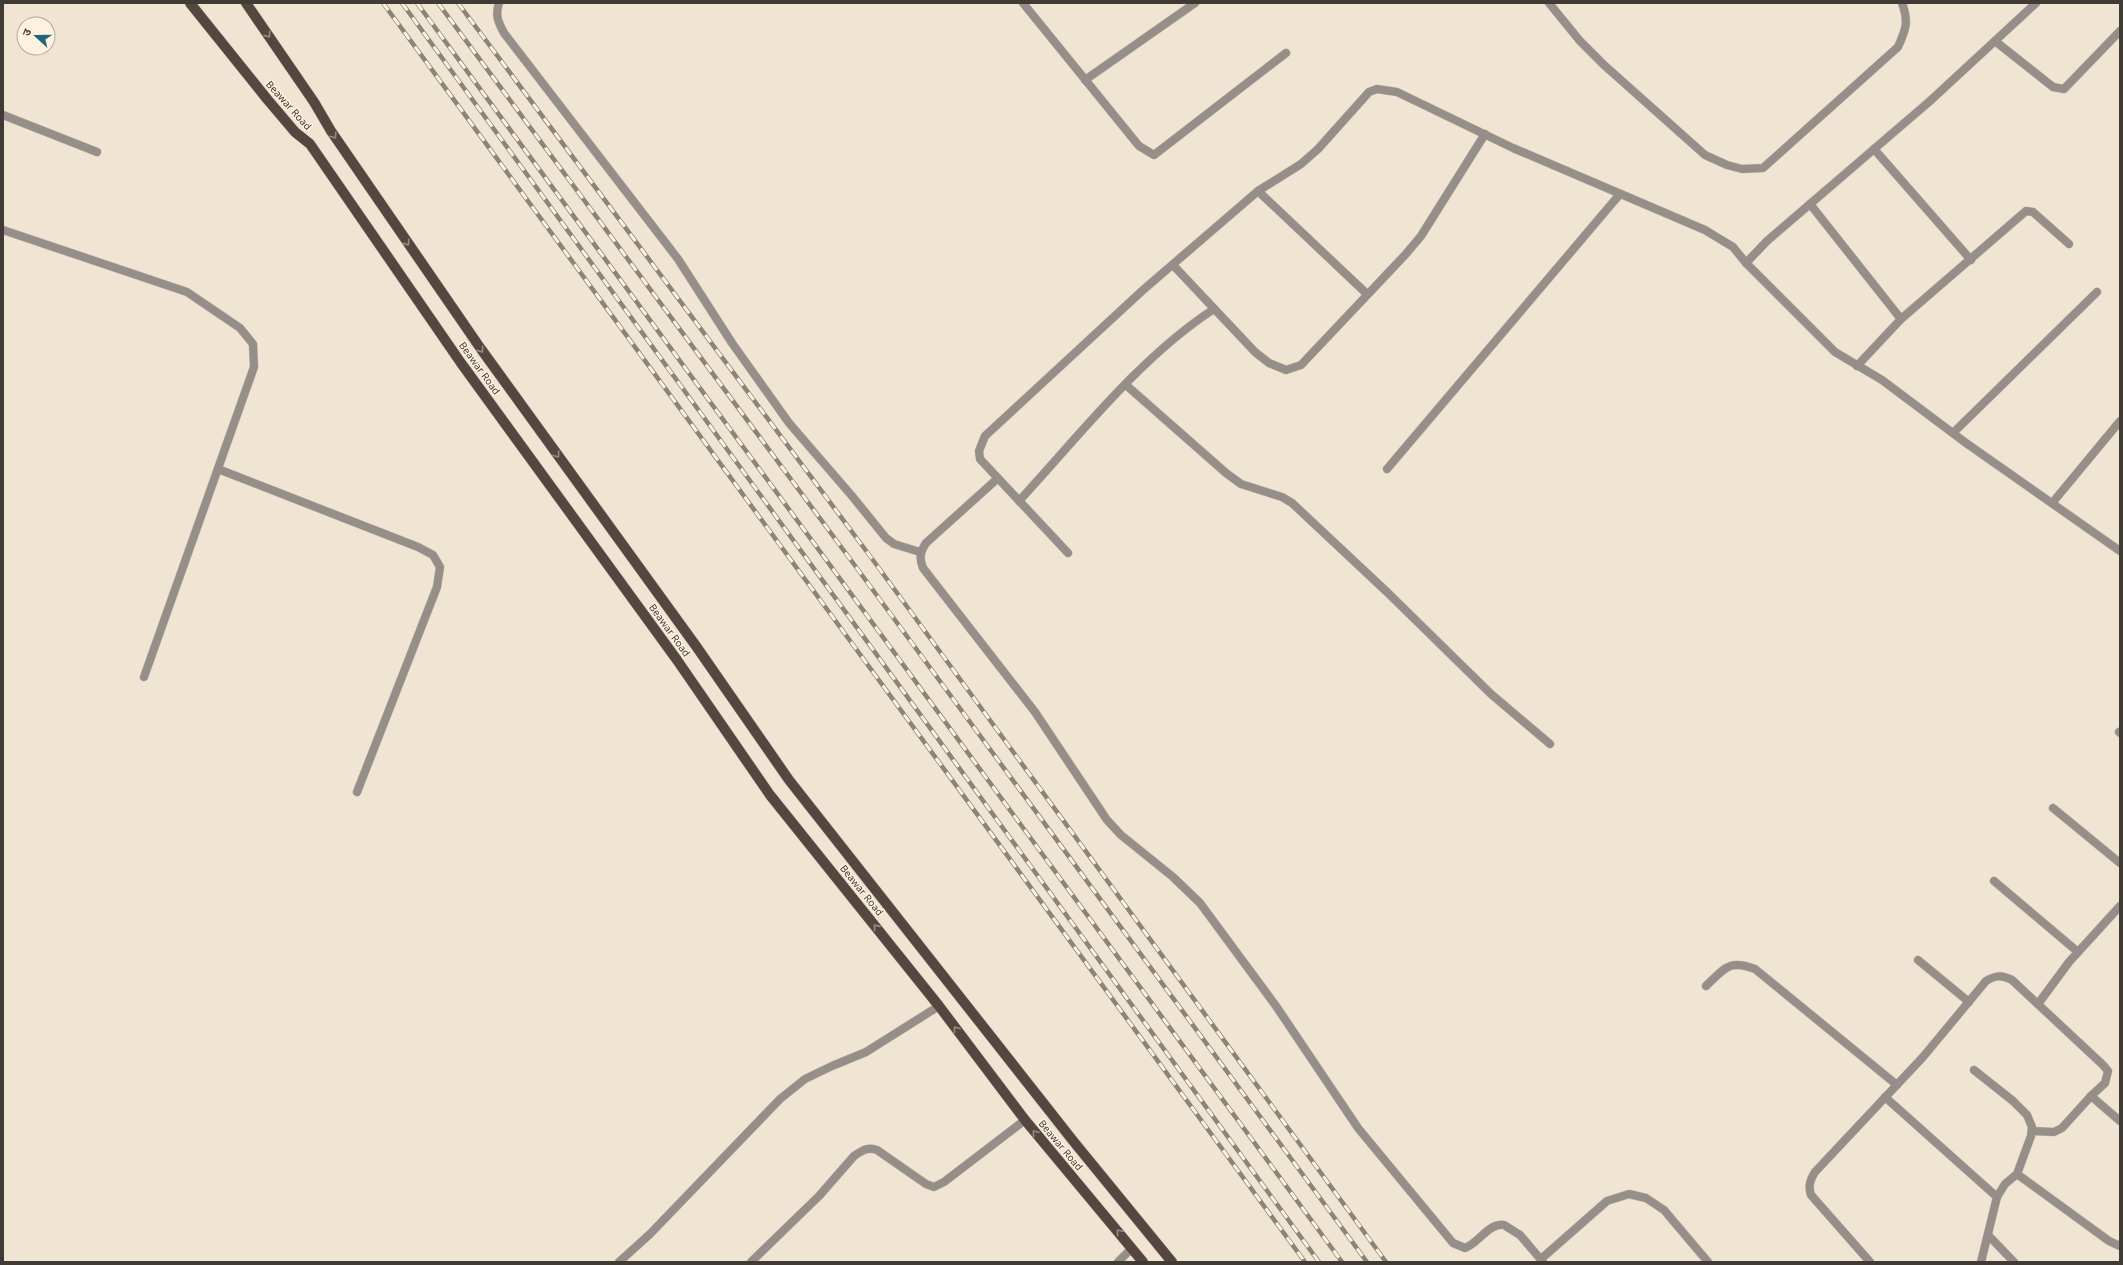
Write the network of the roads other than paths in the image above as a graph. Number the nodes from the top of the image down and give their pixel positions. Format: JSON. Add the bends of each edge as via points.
{"nodes":[{"id":1,"x":190,"y":3,"type":"edge"},
{"id":2,"x":246,"y":3,"type":"edge"},
{"id":3,"x":499,"y":3,"type":"edge"},
{"id":4,"x":1023,"y":3,"type":"edge"},
{"id":5,"x":1195,"y":3,"type":"edge"},
{"id":6,"x":1549,"y":3,"type":"edge"},
{"id":7,"x":1902,"y":3,"type":"edge"},
{"id":8,"x":2036,"y":3,"type":"edge"},
{"id":9,"x":2120,"y":31,"type":"edge"},
{"id":10,"x":1994,"y":41,"type":"junction"},
{"id":11,"x":1286,"y":53,"type":"dead end"},
{"id":12,"x":1085,"y":80,"type":"junction"},
{"id":13,"x":3,"y":115,"type":"edge"},
{"id":14,"x":1485,"y":134,"type":"junction"},
{"id":15,"x":1874,"y":149,"type":"junction"},
{"id":16,"x":97,"y":152,"type":"dead end"},
{"id":17,"x":1258,"y":191,"type":"junction"},
{"id":18,"x":1620,"y":194,"type":"junction"},
{"id":19,"x":1810,"y":204,"type":"junction"},
{"id":20,"x":3,"y":230,"type":"edge"},
{"id":21,"x":2069,"y":244,"type":"dead end"},
{"id":22,"x":1971,"y":260,"type":"junction"},
{"id":23,"x":1746,"y":263,"type":"junction"},
{"id":24,"x":1173,"y":264,"type":"junction"},
{"id":25,"x":2097,"y":292,"type":"dead end"},
{"id":26,"x":1367,"y":294,"type":"junction"},
{"id":27,"x":1214,"y":309,"type":"junction"},
{"id":28,"x":1902,"y":318,"type":"junction"},
{"id":29,"x":1857,"y":366,"type":"junction"},
{"id":30,"x":1126,"y":385,"type":"junction"},
{"id":31,"x":2120,"y":421,"type":"edge"},
{"id":32,"x":1953,"y":433,"type":"junction"},
{"id":33,"x":218,"y":469,"type":"junction"},
{"id":34,"x":1387,"y":469,"type":"dead end"},
{"id":35,"x":997,"y":478,"type":"junction"},
{"id":36,"x":1019,"y":501,"type":"junction"},
{"id":37,"x":2053,"y":502,"type":"junction"},
{"id":38,"x":2120,"y":551,"type":"edge"},
{"id":39,"x":920,"y":552,"type":"junction"},
{"id":40,"x":1068,"y":553,"type":"dead end"},
{"id":41,"x":144,"y":677,"type":"dead end"},
{"id":42,"x":1550,"y":744,"type":"dead end"},
{"id":43,"x":357,"y":792,"type":"dead end"},
{"id":44,"x":2053,"y":808,"type":"dead end"},
{"id":45,"x":2120,"y":863,"type":"edge"},
{"id":46,"x":1994,"y":881,"type":"dead end"},
{"id":47,"x":2120,"y":906,"type":"edge"},
{"id":48,"x":2078,"y":952,"type":"junction"},
{"id":49,"x":1918,"y":960,"type":"dead end"},
{"id":50,"x":1706,"y":986,"type":"dead end"},
{"id":51,"x":1969,"y":1002,"type":"junction"},
{"id":52,"x":2038,"y":1004,"type":"junction"},
{"id":53,"x":939,"y":1006,"type":"junction"},
{"id":54,"x":1974,"y":1070,"type":"dead end"},
{"id":55,"x":1897,"y":1085,"type":"junction"},
{"id":56,"x":2091,"y":1096,"type":"junction"},
{"id":57,"x":1886,"y":1097,"type":"junction"},
{"id":58,"x":1025,"y":1120,"type":"junction"},
{"id":59,"x":2120,"y":1121,"type":"edge"},
{"id":60,"x":2032,"y":1132,"type":"junction"},
{"id":61,"x":2017,"y":1174,"type":"junction"},
{"id":62,"x":1997,"y":1197,"type":"junction"},
{"id":63,"x":1988,"y":1235,"type":"junction"},
{"id":64,"x":2120,"y":1246,"type":"edge"},
{"id":65,"x":1132,"y":1248,"type":"junction"},
{"id":66,"x":1542,"y":1260,"type":"edge"},
{"id":67,"x":619,"y":1262,"type":"edge"},
{"id":68,"x":751,"y":1262,"type":"edge"},
{"id":69,"x":1118,"y":1262,"type":"edge"},
{"id":70,"x":1143,"y":1262,"type":"edge"},
{"id":71,"x":1172,"y":1262,"type":"edge"},
{"id":72,"x":1708,"y":1262,"type":"edge"},
{"id":73,"x":1870,"y":1262,"type":"edge"},
{"id":74,"x":1981,"y":1262,"type":"edge"},
{"id":75,"x":2014,"y":1262,"type":"edge"}],
"edges":[{"from":53,"to":1,"type":"main road","name":"Beawar Road","one_way":true,"via":[[770,795],[677,660],[461,363],[310,144],[295,132],[267,100]]},
{"from":2,"to":71,"type":"main road","name":"Beawar Road","one_way":true,"via":[[480,349],[696,646],[789,780],[1074,1142]]},
{"from":3,"to":39,"type":"street","via":[[497,17],[504,33],[678,259],[732,343],[789,423],[886,538],[894,544]]},
{"from":4,"to":12,"type":"street"},
{"from":5,"to":12,"type":"street"},
{"from":6,"to":7,"type":"street","via":[[1604,66],[1705,155],[1742,169],[1763,168],[1898,47],[1906,29],[1907,16]]},
{"from":8,"to":10,"type":"street"},
{"from":9,"to":10,"type":"street","via":[[2064,89],[2053,87]]},
{"from":10,"to":15,"type":"street"},
{"from":11,"to":12,"type":"street","via":[[1154,155],[1139,146]]},
{"from":13,"to":16,"type":"street"},
{"from":14,"to":17,"type":"street","via":[[1397,92],[1377,89],[1369,92],[1318,149],[1301,164]]},
{"from":14,"to":18,"type":"street"},
{"from":14,"to":26,"type":"street","via":[[1421,236]]},
{"from":15,"to":19,"type":"street"},
{"from":15,"to":22,"type":"street"},
{"from":17,"to":24,"type":"street"},
{"from":17,"to":26,"type":"street"},
{"from":18,"to":23,"type":"street","via":[[1717,236],[1733,247]]},
{"from":18,"to":34,"type":"street"},
{"from":19,"to":23,"type":"street"},
{"from":19,"to":28,"type":"street"},
{"from":20,"to":33,"type":"street","via":[[187,292],[240,328],[253,344],[254,367]]},
{"from":21,"to":22,"type":"street","via":[[2033,212],[2026,211]]},
{"from":22,"to":28,"type":"street"},
{"from":23,"to":29,"type":"street","via":[[1825,342]]},
{"from":24,"to":27,"type":"street"},
{"from":24,"to":35,"type":"street","via":[[985,436],[979,451],[980,459]]},
{"from":25,"to":32,"type":"street"},
{"from":26,"to":27,"type":"street","via":[[1301,365],[1286,370],[1269,363],[1255,352]]},
{"from":27,"to":30,"type":"street","via":[[1187,327]]},
{"from":28,"to":29,"type":"street"},
{"from":29,"to":32,"type":"street","via":[[1882,380]]},
{"from":30,"to":36,"type":"street"},
{"from":30,"to":42,"type":"street","via":[[1241,484],[1282,497],[1292,503],[1490,694]]},
{"from":31,"to":37,"type":"street"},
{"from":32,"to":37,"type":"street"},
{"from":33,"to":41,"type":"street"},
{"from":33,"to":43,"type":"street","via":[[418,547],[433,555],[440,567],[437,587]]},
{"from":35,"to":36,"type":"street"},
{"from":35,"to":39,"type":"street","via":[[936,533]]},
{"from":36,"to":40,"type":"street"},
{"from":37,"to":38,"type":"street"},
{"from":39,"to":66,"type":"street","via":[[923,568],[1035,712],[1107,820],[1200,903],[1276,1006],[1358,1128],[1453,1243],[1465,1248],[1471,1246],[1492,1227],[1504,1225],[1520,1235]]},
{"from":44,"to":45,"type":"street"},
{"from":46,"to":48,"type":"street"},
{"from":47,"to":48,"type":"street"},
{"from":48,"to":52,"type":"street"},
{"from":49,"to":51,"type":"street"},
{"from":50,"to":55,"type":"street","via":[[1728,966],[1741,964],[1755,969]]},
{"from":51,"to":52,"type":"street","via":[[1986,981],[1999,976],[2012,980]]},
{"from":51,"to":55,"type":"street"},
{"from":52,"to":56,"type":"street","via":[[2108,1071],[2105,1083]]},
{"from":58,"to":53,"type":"main road","name":"Beawar Road","one_way":true},
{"from":53,"to":67,"type":"street","via":[[866,1052],[806,1079],[780,1099],[650,1234]]},
{"from":54,"to":60,"type":"street","via":[[2013,1101],[2027,1116]]},
{"from":55,"to":57,"type":"street"},
{"from":56,"to":59,"type":"street"},
{"from":56,"to":60,"type":"street","via":[[2062,1128],[2054,1132]]},
{"from":57,"to":62,"type":"street"},
{"from":57,"to":73,"type":"street","via":[[1815,1172],[1808,1188],[1811,1195]]},
{"from":65,"to":58,"type":"main road","name":"Beawar Road","one_way":true},
{"from":58,"to":68,"type":"street","via":[[934,1187],[877,1150],[868,1148],[862,1151],[854,1156],[819,1196]]},
{"from":60,"to":61,"type":"street"},
{"from":61,"to":62,"type":"street","via":[[2005,1184]]},
{"from":61,"to":64,"type":"street","via":[[2072,1215]]},
{"from":62,"to":63,"type":"street"},
{"from":63,"to":74,"type":"street"},
{"from":63,"to":75,"type":"street"},
{"from":65,"to":69,"type":"street"},
{"from":65,"to":70,"type":"main road","name":"Beawar Road"},
{"from":66,"to":72,"type":"street","via":[[1607,1201],[1629,1194],[1646,1198],[1664,1210]]}]}
